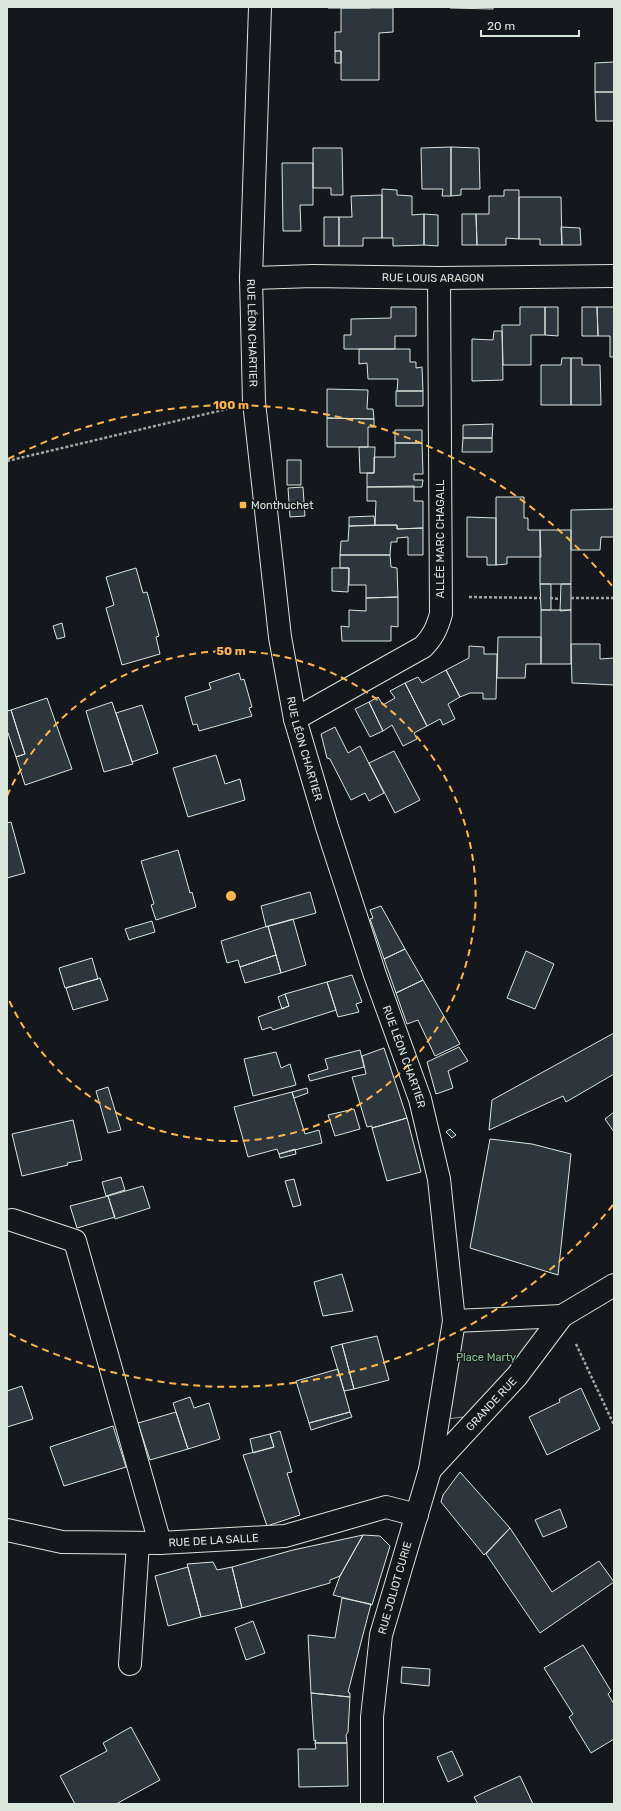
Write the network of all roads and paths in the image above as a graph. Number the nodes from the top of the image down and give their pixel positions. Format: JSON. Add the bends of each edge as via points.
{"nodes":[{"id":1,"x":260,"y":7,"type":"edge"},
{"id":2,"x":614,"y":276,"type":"edge"},
{"id":3,"x":251,"y":278,"type":"junction"},
{"id":4,"x":440,"y":278,"type":"junction"},
{"id":5,"x":254,"y":402,"type":"junction"},
{"id":6,"x":7,"y":461,"type":"edge"},
{"id":7,"x":440,"y":597,"type":"junction"},
{"id":8,"x":540,"y":598,"type":"dead end"},
{"id":9,"x":550,"y":598,"type":"dead end"},
{"id":10,"x":560,"y":598,"type":"dead end"},
{"id":11,"x":571,"y":598,"type":"dead end"},
{"id":12,"x":614,"y":598,"type":"edge"},
{"id":13,"x":295,"y":719,"type":"junction"},
{"id":14,"x":12,"y":1220,"type":"dead end"},
{"id":15,"x":614,"y":1285,"type":"edge"},
{"id":16,"x":562,"y":1316,"type":"junction"},
{"id":17,"x":454,"y":1321,"type":"junction"},
{"id":18,"x":591,"y":1376,"type":"dead end"},
{"id":19,"x":614,"y":1425,"type":"edge"},
{"id":20,"x":430,"y":1470,"type":"junction"},
{"id":21,"x":417,"y":1515,"type":"junction"},
{"id":22,"x":7,"y":1530,"type":"edge"},
{"id":23,"x":138,"y":1543,"type":"junction"},
{"id":24,"x":160,"y":1543,"type":"junction"},
{"id":25,"x":130,"y":1664,"type":"dead end"},
{"id":26,"x":372,"y":1804,"type":"edge"}],
"edges":[{"from":1,"to":3,"type":"street","name":"RUE LÉON CHARTIER"},
{"from":2,"to":4,"type":"street","name":"RUE LOUIS ARAGON"},
{"from":3,"to":4,"type":"street","name":"RUE LOUIS ARAGON"},
{"from":3,"to":5,"type":"street","name":"RUE LÉON CHARTIER"},
{"from":4,"to":7,"type":"street","name":"ALLÉE MARC CHAGALL"},
{"from":5,"to":6,"type":"path"},
{"from":5,"to":13,"type":"street","name":"RUE LÉON CHARTIER","via":[[277,613]]},
{"from":7,"to":8,"type":"path"},
{"from":7,"to":13,"type":"street","name":"ALLÉE MARC CHAGALL","via":[[441,614],[435,634],[423,647]]},
{"from":9,"to":10,"type":"path"},
{"from":11,"to":12,"type":"path"},
{"from":13,"to":17,"type":"street","name":"RUE LÉON CHARTIER","via":[[375,975],[420,1099],[439,1179]]},
{"from":14,"to":24,"type":"street","via":[[75,1241]]},
{"from":15,"to":16,"type":"street","name":"GRANDE RUE"},
{"from":16,"to":17,"type":"street","name":"GRANDE RUE"},
{"from":16,"to":20,"type":"street","name":"GRANDE RUE","via":[[517,1376]]},
{"from":17,"to":20,"type":"street","name":"RUE LÉON CHARTIER"},
{"from":18,"to":19,"type":"path"},
{"from":20,"to":21,"type":"street","name":"RUE JOLIOT CURIE"},
{"from":21,"to":24,"type":"street","name":"RUE DE LA SALLE","via":[[386,1507],[285,1536]]},
{"from":21,"to":26,"type":"street","name":"RUE JOLIOT CURIE","via":[[381,1636],[372,1717]]},
{"from":22,"to":23,"type":"street","name":"RUE DE LA SALLE","via":[[62,1542]]},
{"from":23,"to":24,"type":"street","name":"RUE DE LA SALLE"},
{"from":23,"to":25,"type":"street"}]}
